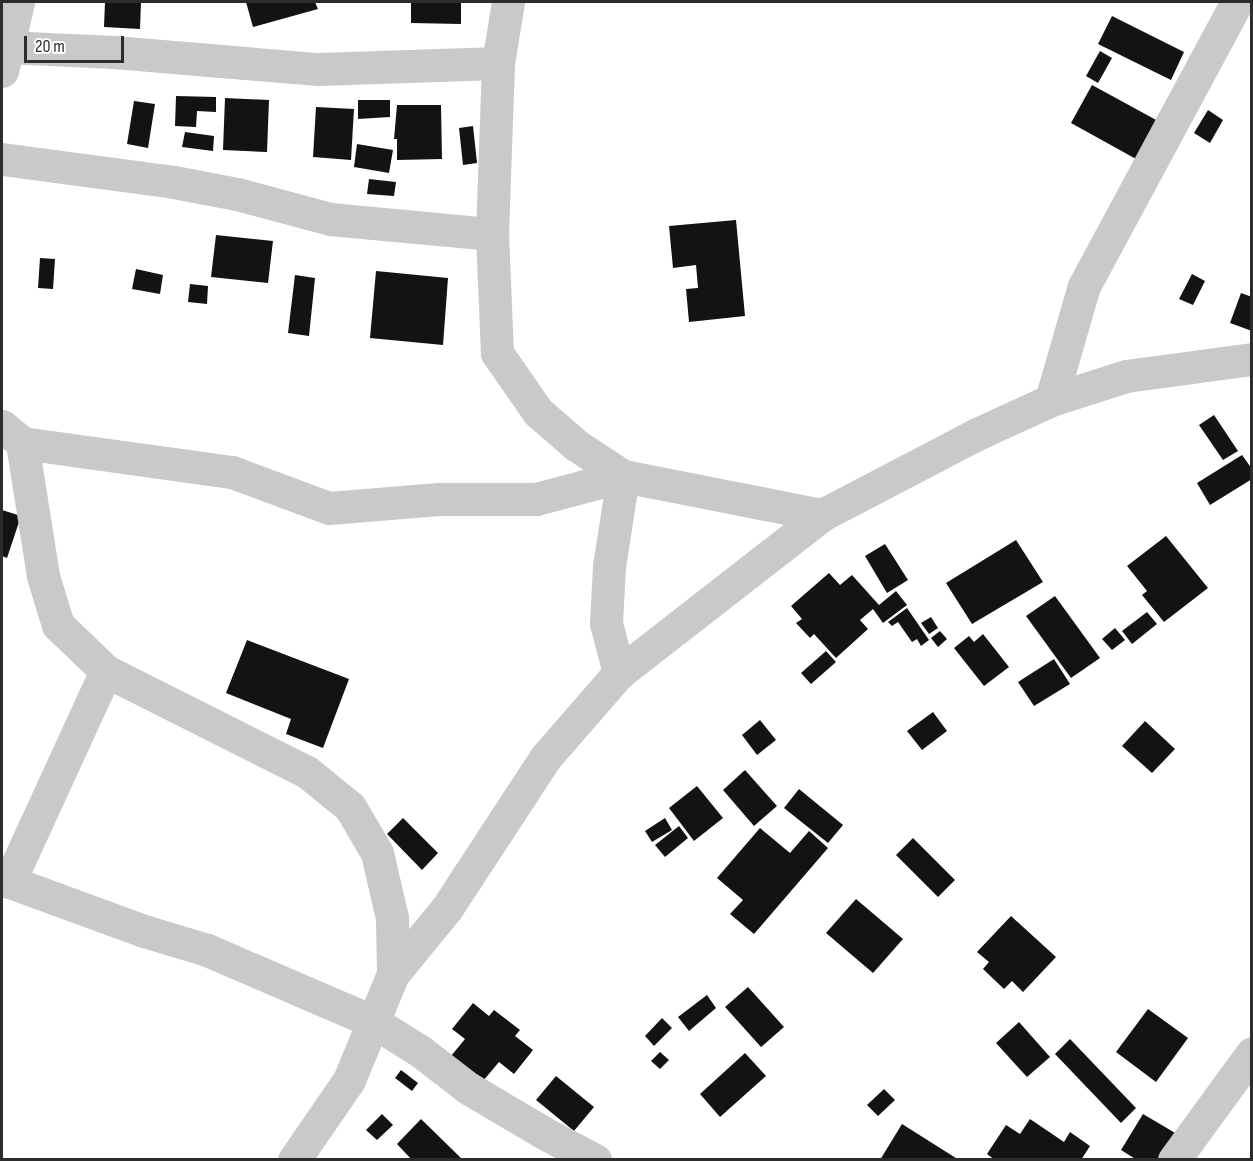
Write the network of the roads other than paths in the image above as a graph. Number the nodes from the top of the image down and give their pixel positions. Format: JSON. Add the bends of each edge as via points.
{"nodes":[{"id":1,"x":18,"y":2,"type":"edge"},
{"id":2,"x":507,"y":2,"type":"edge"},
{"id":3,"x":1237,"y":2,"type":"edge"},
{"id":4,"x":4,"y":59,"type":"edge"},
{"id":5,"x":498,"y":63,"type":"junction"},
{"id":6,"x":2,"y":159,"type":"edge"},
{"id":7,"x":492,"y":234,"type":"junction"},
{"id":8,"x":1251,"y":358,"type":"edge"},
{"id":9,"x":1051,"y":400,"type":"junction"},
{"id":10,"x":12,"y":435,"type":"edge"},
{"id":11,"x":623,"y":476,"type":"junction"},
{"id":12,"x":822,"y":514,"type":"junction"},
{"id":13,"x":106,"y":671,"type":"junction"},
{"id":14,"x":618,"y":673,"type":"junction"},
{"id":15,"x":5,"y":880,"type":"edge"},
{"id":16,"x":393,"y":974,"type":"junction"},
{"id":17,"x":372,"y":1021,"type":"junction"},
{"id":18,"x":1251,"y":1053,"type":"edge"},
{"id":19,"x":294,"y":1160,"type":"edge"},
{"id":20,"x":595,"y":1160,"type":"edge"},
{"id":21,"x":1174,"y":1160,"type":"edge"}],
"edges":[{"from":1,"to":4,"type":"street"},
{"from":2,"to":5,"type":"street"},
{"from":3,"to":9,"type":"street","via":[[1084,286]]},
{"from":4,"to":5,"type":"street","via":[[114,52],[318,69]]},
{"from":5,"to":7,"type":"street"},
{"from":6,"to":7,"type":"street","via":[[174,182],[330,219]]},
{"from":7,"to":11,"type":"street","via":[[497,353],[538,412],[576,445]]},
{"from":8,"to":9,"type":"street","via":[[1126,376]]},
{"from":9,"to":12,"type":"street"},
{"from":10,"to":11,"type":"street","via":[[232,472],[329,508],[440,499],[536,499]]},
{"from":10,"to":13,"type":"street","via":[[58,626]]},
{"from":11,"to":12,"type":"street"},
{"from":11,"to":14,"type":"street","via":[[609,566],[606,623]]},
{"from":12,"to":14,"type":"street"},
{"from":13,"to":15,"type":"street"},
{"from":13,"to":16,"type":"street","via":[[307,771],[350,807],[377,854],[392,918]]},
{"from":14,"to":16,"type":"street","via":[[545,758],[447,908]]},
{"from":15,"to":17,"type":"street","via":[[207,950]]},
{"from":16,"to":17,"type":"street"},
{"from":17,"to":19,"type":"street","via":[[349,1080]]},
{"from":17,"to":20,"type":"street","via":[[468,1088]]},
{"from":18,"to":21,"type":"street"}]}
